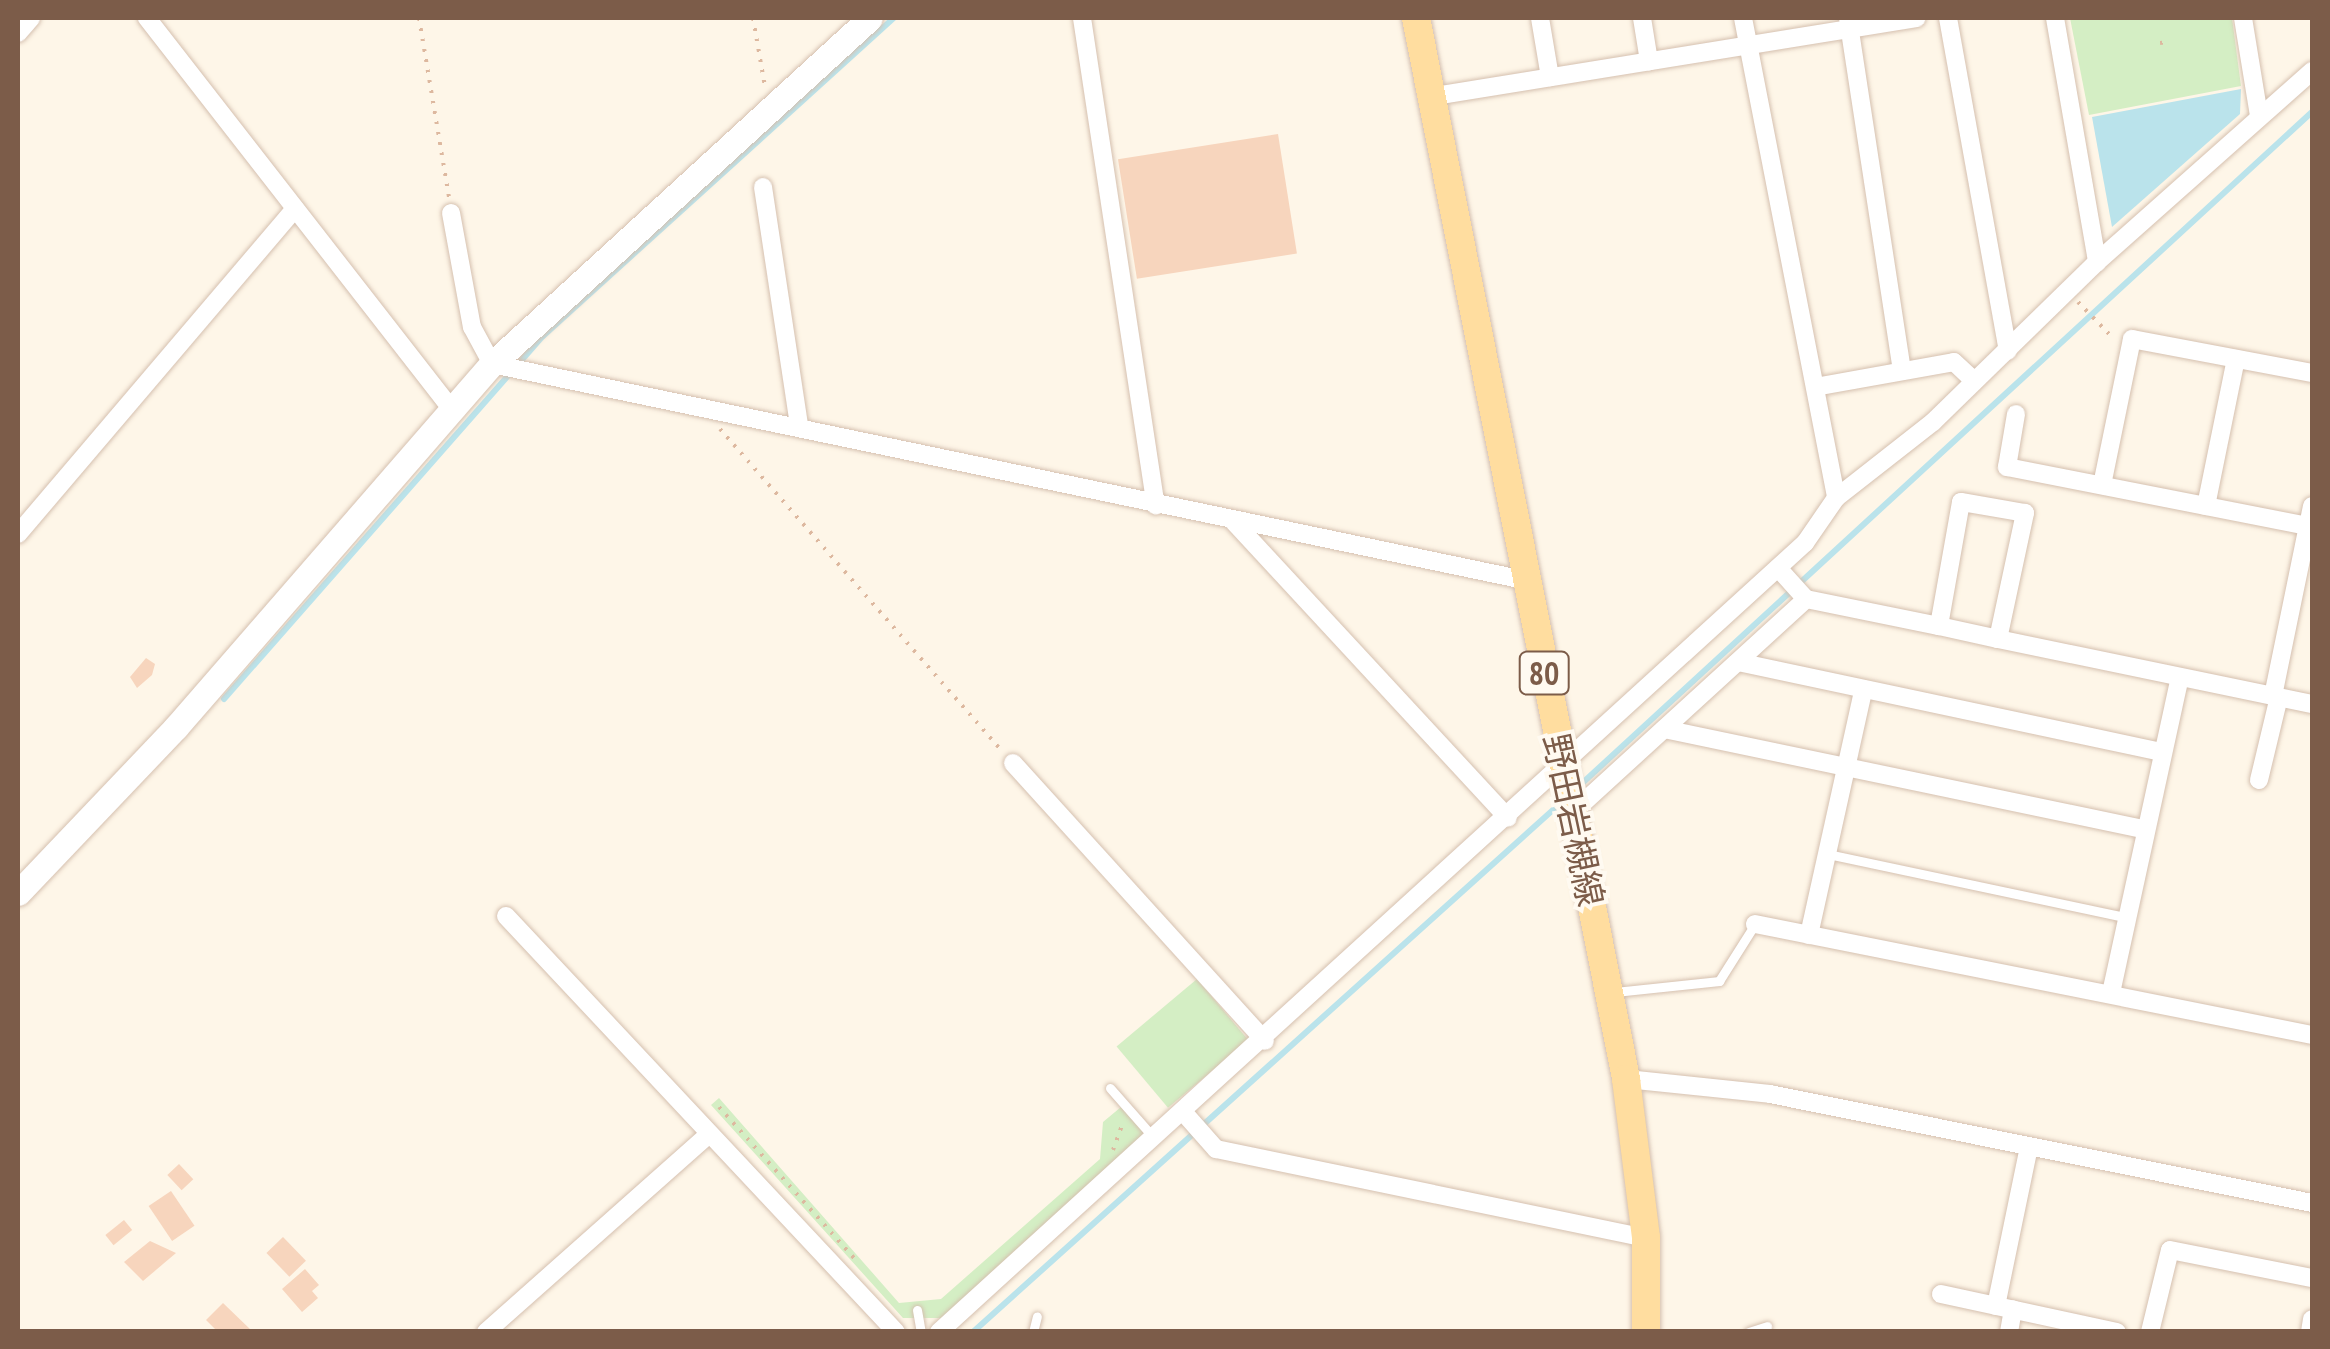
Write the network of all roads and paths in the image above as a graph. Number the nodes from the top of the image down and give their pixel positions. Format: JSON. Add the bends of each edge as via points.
{"nodes":[{"id":1,"x":31,"y":18,"type":"edge"},
{"id":2,"x":148,"y":18,"type":"edge"},
{"id":3,"x":419,"y":18,"type":"edge"},
{"id":4,"x":753,"y":18,"type":"edge"},
{"id":5,"x":870,"y":18,"type":"edge"},
{"id":6,"x":1082,"y":18,"type":"edge"},
{"id":7,"x":1416,"y":18,"type":"edge"},
{"id":8,"x":1540,"y":18,"type":"edge"},
{"id":9,"x":1642,"y":18,"type":"edge"},
{"id":10,"x":1743,"y":18,"type":"edge"},
{"id":11,"x":1917,"y":18,"type":"edge"},
{"id":12,"x":1948,"y":18,"type":"edge"},
{"id":13,"x":2055,"y":18,"type":"edge"},
{"id":14,"x":2243,"y":18,"type":"edge"},
{"id":15,"x":1849,"y":23,"type":"edge"},
{"id":16,"x":18,"y":33,"type":"edge"},
{"id":17,"x":2169,"y":42,"type":"dead end"},
{"id":18,"x":2160,"y":43,"type":"dead end"},
{"id":19,"x":1752,"y":44,"type":"junction"},
{"id":20,"x":1649,"y":61,"type":"junction"},
{"id":21,"x":2312,"y":71,"type":"edge"},
{"id":22,"x":1550,"y":77,"type":"junction"},
{"id":23,"x":1429,"y":97,"type":"junction"},
{"id":24,"x":769,"y":110,"type":"junction"},
{"id":25,"x":2259,"y":116,"type":"junction"},
{"id":26,"x":763,"y":188,"type":"dead end"},
{"id":27,"x":294,"y":208,"type":"junction"},
{"id":28,"x":451,"y":212,"type":"joint"},
{"id":29,"x":2097,"y":262,"type":"junction"},
{"id":30,"x":2080,"y":304,"type":"dead end"},
{"id":31,"x":2132,"y":339,"type":"junction"},
{"id":32,"x":2008,"y":351,"type":"junction"},
{"id":33,"x":2236,"y":359,"type":"junction"},
{"id":34,"x":497,"y":363,"type":"junction"},
{"id":35,"x":1902,"y":370,"type":"junction"},
{"id":36,"x":2312,"y":373,"type":"edge"},
{"id":37,"x":1972,"y":379,"type":"junction"},
{"id":38,"x":1816,"y":387,"type":"junction"},
{"id":39,"x":697,"y":403,"type":"junction"},
{"id":40,"x":451,"y":408,"type":"junction"},
{"id":41,"x":2016,"y":414,"type":"dead end"},
{"id":42,"x":798,"y":426,"type":"junction"},
{"id":43,"x":2102,"y":486,"type":"junction"},
{"id":44,"x":1836,"y":498,"type":"junction"},
{"id":45,"x":1156,"y":505,"type":"junction"},
{"id":46,"x":2206,"y":506,"type":"junction"},
{"id":47,"x":2312,"y":506,"type":"edge"},
{"id":48,"x":1234,"y":522,"type":"junction"},
{"id":49,"x":2310,"y":526,"type":"edge"},
{"id":50,"x":18,"y":534,"type":"edge"},
{"id":51,"x":1778,"y":568,"type":"junction"},
{"id":52,"x":1524,"y":580,"type":"junction"},
{"id":53,"x":1806,"y":599,"type":"junction"},
{"id":54,"x":1938,"y":626,"type":"junction"},
{"id":55,"x":1998,"y":638,"type":"junction"},
{"id":56,"x":1738,"y":662,"type":"junction"},
{"id":57,"x":2180,"y":676,"type":"junction"},
{"id":58,"x":1863,"y":692,"type":"junction"},
{"id":59,"x":2276,"y":696,"type":"junction"},
{"id":60,"x":2312,"y":704,"type":"edge"},
{"id":61,"x":1664,"y":729,"type":"junction"},
{"id":62,"x":2164,"y":752,"type":"junction"},
{"id":63,"x":1013,"y":763,"type":"joint"},
{"id":64,"x":1564,"y":767,"type":"junction"},
{"id":65,"x":1848,"y":768,"type":"junction"},
{"id":66,"x":2259,"y":780,"type":"dead end"},
{"id":67,"x":1573,"y":812,"type":"junction"},
{"id":68,"x":1508,"y":818,"type":"junction"},
{"id":69,"x":2146,"y":830,"type":"junction"},
{"id":70,"x":1828,"y":854,"type":"junction"},
{"id":71,"x":18,"y":893,"type":"edge"},
{"id":72,"x":506,"y":916,"type":"dead end"},
{"id":73,"x":2128,"y":918,"type":"junction"},
{"id":74,"x":1756,"y":924,"type":"joint"},
{"id":75,"x":1810,"y":935,"type":"junction"},
{"id":76,"x":1609,"y":993,"type":"junction"},
{"id":77,"x":2111,"y":993,"type":"junction"},
{"id":78,"x":2312,"y":1035,"type":"edge"},
{"id":79,"x":1265,"y":1040,"type":"junction"},
{"id":80,"x":1626,"y":1079,"type":"junction"},
{"id":81,"x":1110,"y":1088,"type":"dead end"},
{"id":82,"x":720,"y":1107,"type":"dead end"},
{"id":83,"x":1135,"y":1114,"type":"junction"},
{"id":84,"x":1185,"y":1114,"type":"junction"},
{"id":85,"x":709,"y":1134,"type":"junction"},
{"id":86,"x":1156,"y":1140,"type":"junction"},
{"id":87,"x":2028,"y":1147,"type":"junction"},
{"id":88,"x":1112,"y":1158,"type":"dead end"},
{"id":89,"x":2312,"y":1204,"type":"edge"},
{"id":90,"x":1646,"y":1238,"type":"junction"},
{"id":91,"x":859,"y":1263,"type":"dead end"},
{"id":92,"x":2312,"y":1278,"type":"edge"},
{"id":93,"x":1941,"y":1294,"type":"dead end"},
{"id":94,"x":2004,"y":1308,"type":"junction"},
{"id":95,"x":917,"y":1310,"type":"dead end"},
{"id":96,"x":1037,"y":1316,"type":"dead end"},
{"id":97,"x":2312,"y":1320,"type":"edge"},
{"id":98,"x":1767,"y":1326,"type":"dead end"},
{"id":99,"x":486,"y":1332,"type":"edge"},
{"id":100,"x":896,"y":1332,"type":"edge"},
{"id":101,"x":921,"y":1332,"type":"edge"},
{"id":102,"x":940,"y":1332,"type":"edge"},
{"id":103,"x":1033,"y":1332,"type":"edge"},
{"id":104,"x":1646,"y":1332,"type":"edge"},
{"id":105,"x":1749,"y":1332,"type":"edge"},
{"id":106,"x":2009,"y":1332,"type":"edge"},
{"id":107,"x":2117,"y":1332,"type":"edge"},
{"id":108,"x":2150,"y":1332,"type":"edge"},
{"id":109,"x":2310,"y":1332,"type":"edge"}],
"edges":[{"from":1,"to":16,"type":"street"},
{"from":2,"to":27,"type":"street"},
{"from":3,"to":28,"type":"path"},
{"from":4,"to":24,"type":"path"},
{"from":5,"to":24,"type":"street"},
{"from":6,"to":45,"type":"street"},
{"from":7,"to":23,"type":"main road","name":"野田岩槻線","number":"80"},
{"from":8,"to":22,"type":"street"},
{"from":9,"to":20,"type":"street"},
{"from":10,"to":19,"type":"street"},
{"from":11,"to":15,"type":"street"},
{"from":12,"to":32,"type":"street"},
{"from":13,"to":29,"type":"street"},
{"from":14,"to":25,"type":"street"},
{"from":15,"to":19,"type":"street"},
{"from":15,"to":35,"type":"street"},
{"from":17,"to":18,"type":"path"},
{"from":19,"to":20,"type":"street"},
{"from":19,"to":38,"type":"street"},
{"from":20,"to":22,"type":"street"},
{"from":21,"to":25,"type":"street"},
{"from":22,"to":23,"type":"street"},
{"from":23,"to":52,"type":"main road","name":"野田岩槻線","number":"80"},
{"from":24,"to":34,"type":"street"},
{"from":25,"to":29,"type":"street"},
{"from":26,"to":42,"type":"street"},
{"from":27,"to":40,"type":"street"},
{"from":27,"to":50,"type":"street"},
{"from":28,"to":34,"type":"street","via":[[472,327]]},
{"from":29,"to":32,"type":"street"},
{"from":30,"to":31,"type":"path","via":[[2106,336]]},
{"from":31,"to":33,"type":"street"},
{"from":31,"to":43,"type":"street"},
{"from":32,"to":37,"type":"street"},
{"from":33,"to":36,"type":"street"},
{"from":33,"to":46,"type":"street"},
{"from":34,"to":39,"type":"street"},
{"from":34,"to":40,"type":"street"},
{"from":35,"to":37,"type":"street","via":[[1954,362]]},
{"from":35,"to":38,"type":"street"},
{"from":37,"to":44,"type":"street","via":[[1933,422]]},
{"from":38,"to":44,"type":"street"},
{"from":39,"to":42,"type":"street"},
{"from":39,"to":63,"type":"path"},
{"from":40,"to":71,"type":"street","via":[[176,727]]},
{"from":41,"to":43,"type":"street","via":[[2006,467]]},
{"from":42,"to":45,"type":"street"},
{"from":43,"to":46,"type":"street"},
{"from":44,"to":51,"type":"street","via":[[1806,543]]},
{"from":45,"to":48,"type":"street"},
{"from":46,"to":49,"type":"street"},
{"from":47,"to":49,"type":"street"},
{"from":48,"to":52,"type":"street"},
{"from":48,"to":68,"type":"street"},
{"from":49,"to":59,"type":"street"},
{"from":51,"to":53,"type":"street"},
{"from":51,"to":64,"type":"street"},
{"from":52,"to":64,"type":"main road","name":"野田岩槻線","number":"80"},
{"from":53,"to":54,"type":"street"},
{"from":53,"to":56,"type":"street"},
{"from":54,"to":55,"type":"street"},
{"from":54,"to":55,"type":"street","via":[[1961,502],[2024,513]]},
{"from":55,"to":57,"type":"street"},
{"from":56,"to":58,"type":"street"},
{"from":56,"to":61,"type":"street"},
{"from":57,"to":59,"type":"street"},
{"from":57,"to":62,"type":"street"},
{"from":58,"to":62,"type":"street"},
{"from":58,"to":65,"type":"street"},
{"from":59,"to":60,"type":"street"},
{"from":59,"to":66,"type":"street"},
{"from":61,"to":65,"type":"street"},
{"from":61,"to":67,"type":"street"},
{"from":62,"to":69,"type":"street"},
{"from":63,"to":79,"type":"street"},
{"from":64,"to":67,"type":"main road","name":"野田岩槻線","number":"80"},
{"from":64,"to":68,"type":"street"},
{"from":65,"to":69,"type":"street"},
{"from":65,"to":70,"type":"street"},
{"from":67,"to":76,"type":"main road","name":"野田岩槻線","number":"80"},
{"from":68,"to":79,"type":"street"},
{"from":69,"to":73,"type":"street"},
{"from":70,"to":73,"type":"lane"},
{"from":70,"to":75,"type":"street"},
{"from":72,"to":85,"type":"street"},
{"from":73,"to":77,"type":"street"},
{"from":74,"to":75,"type":"street"},
{"from":74,"to":76,"type":"lane","via":[[1719,981]]},
{"from":75,"to":77,"type":"street"},
{"from":76,"to":80,"type":"main road","name":"野田岩槻線","number":"80"},
{"from":77,"to":78,"type":"street"},
{"from":79,"to":84,"type":"street"},
{"from":80,"to":87,"type":"street","via":[[1770,1094]]},
{"from":80,"to":90,"type":"main road","name":"野田岩槻線","number":"80"},
{"from":81,"to":83,"type":"lane"},
{"from":82,"to":91,"type":"path"},
{"from":83,"to":86,"type":"lane"},
{"from":83,"to":88,"type":"path","via":[[1118,1126]]},
{"from":84,"to":86,"type":"street"},
{"from":84,"to":90,"type":"street","via":[[1216,1149]]},
{"from":85,"to":99,"type":"street"},
{"from":85,"to":100,"type":"street"},
{"from":86,"to":102,"type":"street"},
{"from":87,"to":89,"type":"street"},
{"from":87,"to":94,"type":"street"},
{"from":90,"to":104,"type":"main road","name":"野田岩槻線","number":"80"},
{"from":92,"to":108,"type":"street","via":[[2170,1250]]},
{"from":93,"to":94,"type":"street"},
{"from":94,"to":106,"type":"street"},
{"from":94,"to":107,"type":"street"},
{"from":95,"to":101,"type":"lane"},
{"from":96,"to":103,"type":"lane"},
{"from":97,"to":109,"type":"street"},
{"from":98,"to":105,"type":"lane"}]}
